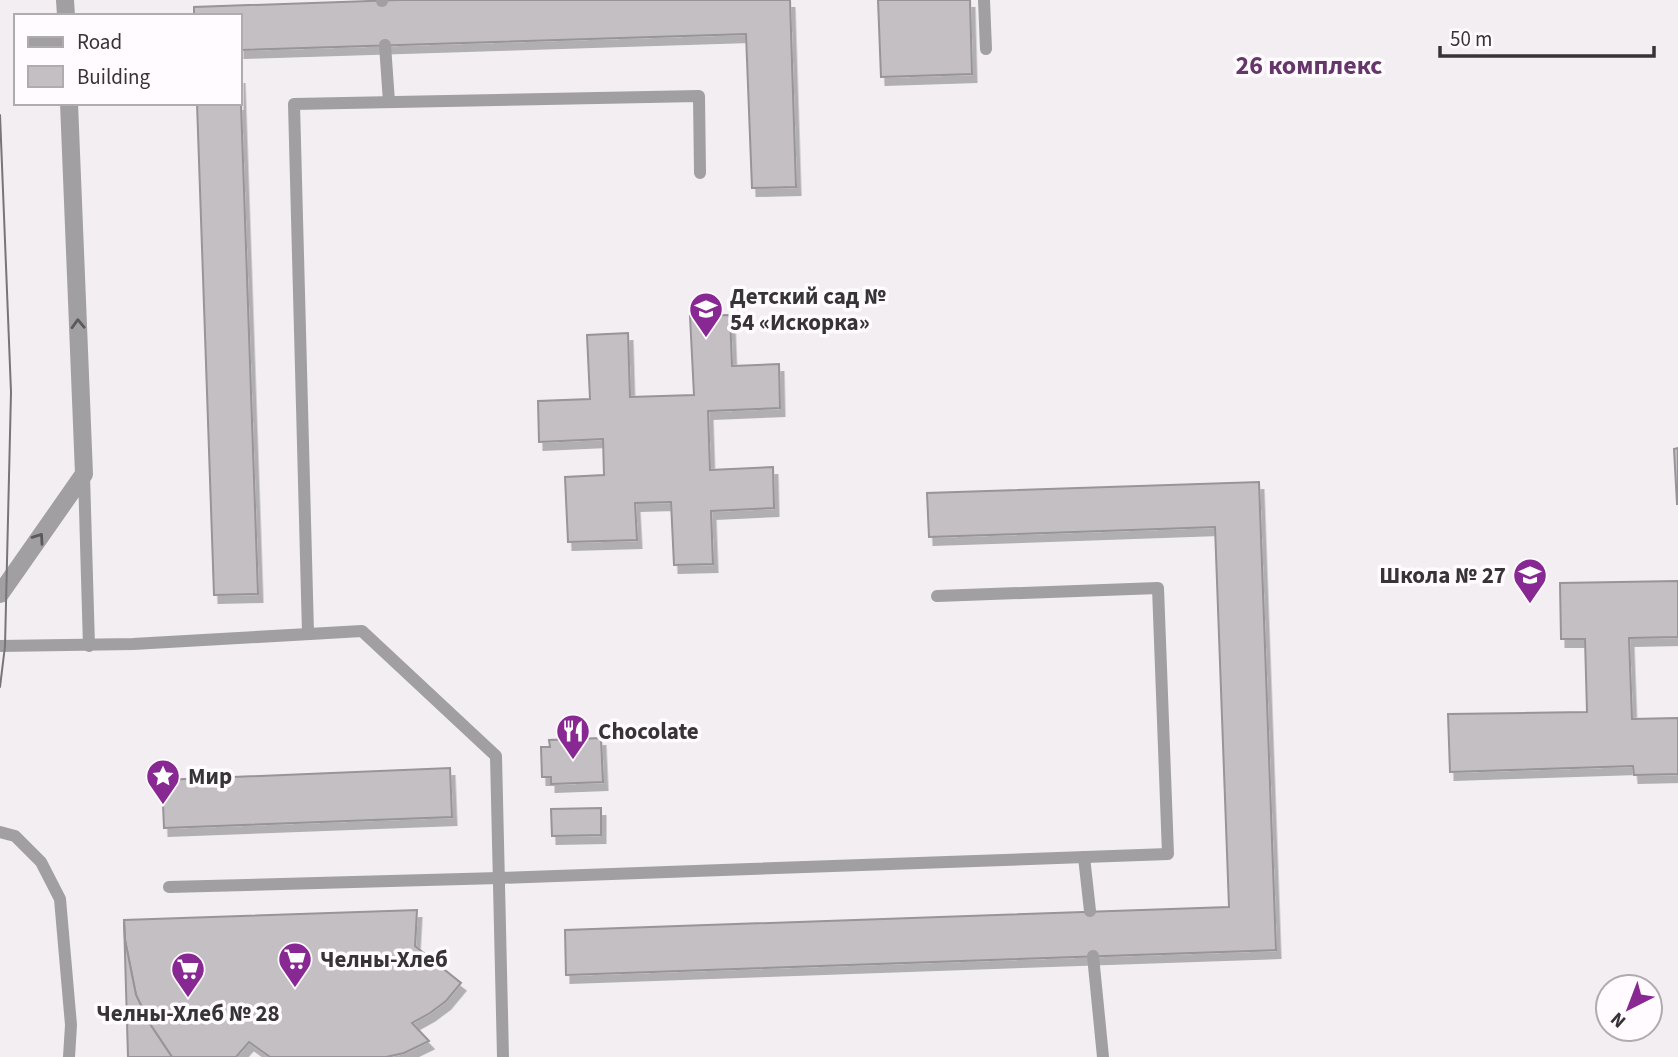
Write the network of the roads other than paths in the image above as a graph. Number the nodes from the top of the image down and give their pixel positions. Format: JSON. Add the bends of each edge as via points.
{"nodes":[{"id":1,"x":984,"y":0,"type":"edge"},
{"id":2,"x":385,"y":45,"type":"dead end"},
{"id":3,"x":986,"y":49,"type":"dead end"},
{"id":4,"x":389,"y":102,"type":"junction"},
{"id":5,"x":69,"y":105,"type":"edge"},
{"id":6,"x":700,"y":173,"type":"dead end"},
{"id":7,"x":84,"y":474,"type":"junction"},
{"id":8,"x":0,"y":594,"type":"edge"},
{"id":9,"x":937,"y":596,"type":"dead end"},
{"id":10,"x":308,"y":633,"type":"junction"},
{"id":11,"x":0,"y":646,"type":"edge"},
{"id":12,"x":89,"y":646,"type":"junction"},
{"id":13,"x":0,"y":832,"type":"edge"},
{"id":14,"x":1084,"y":857,"type":"junction"},
{"id":15,"x":499,"y":878,"type":"junction"},
{"id":16,"x":169,"y":887,"type":"dead end"},
{"id":17,"x":1090,"y":911,"type":"dead end"},
{"id":18,"x":1093,"y":956,"type":"dead end"},
{"id":19,"x":69,"y":1057,"type":"edge"},
{"id":20,"x":503,"y":1057,"type":"edge"},
{"id":21,"x":1104,"y":1057,"type":"edge"}],
"edges":[{"from":1,"to":3,"type":"lane"},
{"from":2,"to":4,"type":"lane"},
{"from":4,"to":6,"type":"lane","via":[[699,96]]},
{"from":4,"to":10,"type":"lane","via":[[294,104]]},
{"from":7,"to":5,"type":"street","one_way":true},
{"from":8,"to":7,"type":"street","one_way":true},
{"from":7,"to":12,"type":"lane"},
{"from":9,"to":14,"type":"lane","via":[[1158,588],[1168,854]]},
{"from":10,"to":12,"type":"lane"},
{"from":10,"to":15,"type":"lane","via":[[362,631],[496,756]]},
{"from":11,"to":12,"type":"lane"},
{"from":13,"to":19,"type":"lane","via":[[15,836],[41,862],[61,899],[71,1026]]},
{"from":14,"to":15,"type":"lane"},
{"from":14,"to":17,"type":"lane"},
{"from":15,"to":16,"type":"lane"},
{"from":15,"to":20,"type":"lane"},
{"from":18,"to":21,"type":"lane"}]}
